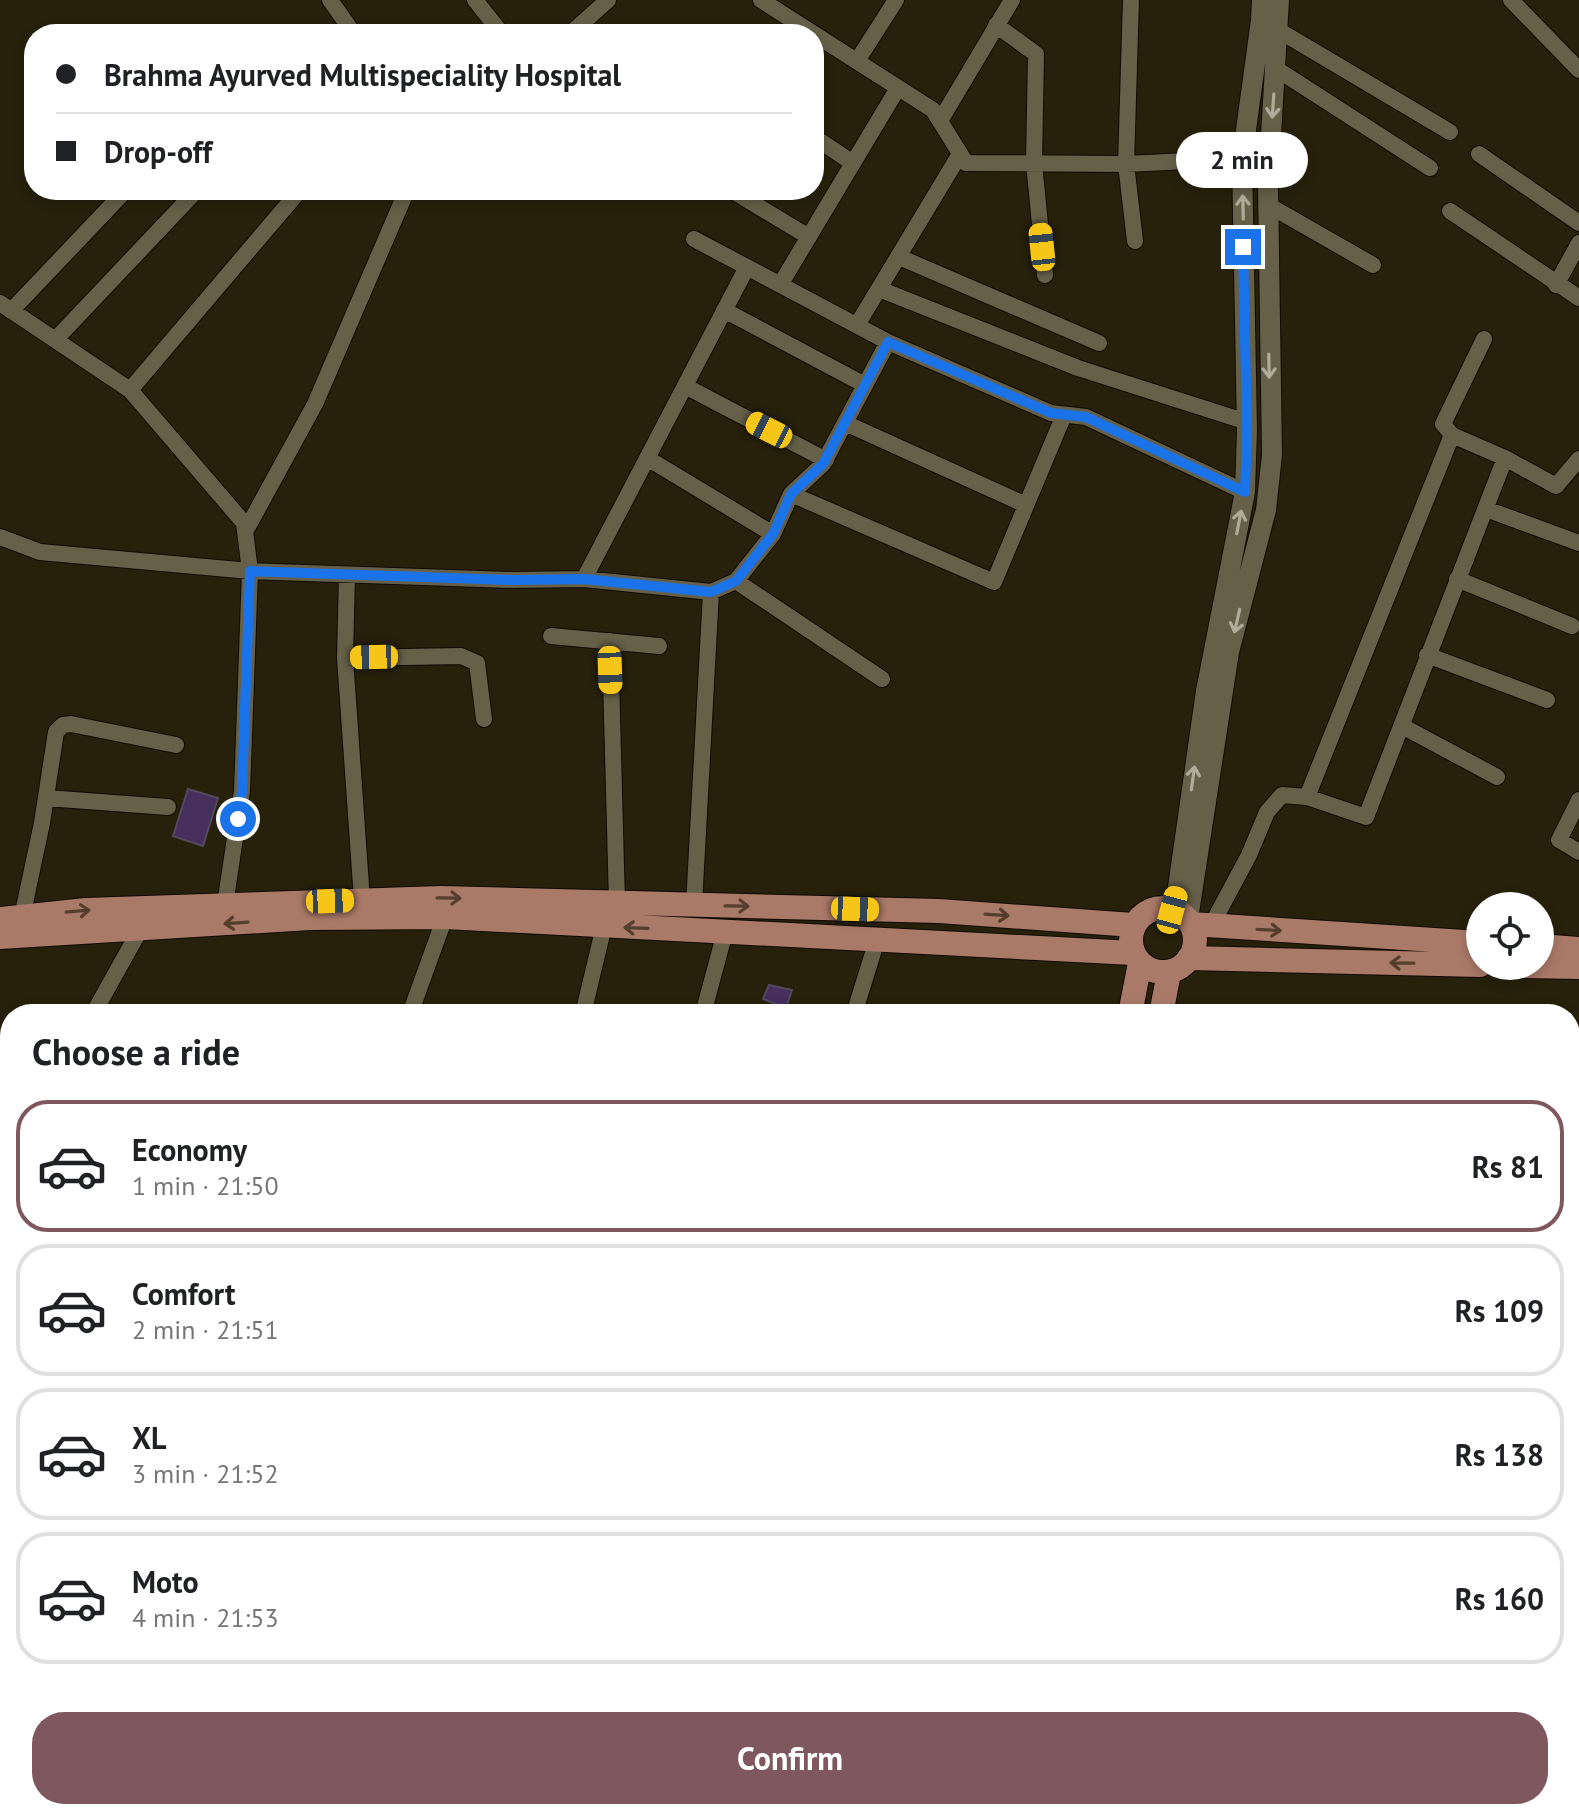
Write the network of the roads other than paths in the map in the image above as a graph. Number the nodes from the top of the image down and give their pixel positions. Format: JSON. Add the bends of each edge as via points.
{"nodes":[{"id":1,"x":330,"y":0,"type":"edge"},
{"id":2,"x":475,"y":0,"type":"edge"},
{"id":3,"x":608,"y":0,"type":"edge"},
{"id":4,"x":761,"y":0,"type":"edge"},
{"id":5,"x":896,"y":0,"type":"edge"},
{"id":6,"x":1012,"y":0,"type":"edge"},
{"id":7,"x":1131,"y":0,"type":"edge"},
{"id":8,"x":1262,"y":0,"type":"edge"},
{"id":9,"x":1279,"y":0,"type":"edge"},
{"id":10,"x":1511,"y":0,"type":"edge"},
{"id":11,"x":590,"y":6,"type":"edge"},
{"id":12,"x":347,"y":24,"type":"edge"},
{"id":13,"x":494,"y":24,"type":"edge"},
{"id":14,"x":577,"y":24,"type":"edge"},
{"id":15,"x":799,"y":24,"type":"edge"},
{"id":16,"x":996,"y":25,"type":"junction"},
{"id":17,"x":1278,"y":30,"type":"junction"},
{"id":18,"x":824,"y":40,"type":"edge"},
{"id":19,"x":1575,"y":59,"type":"edge"},
{"id":20,"x":857,"y":61,"type":"junction"},
{"id":21,"x":1275,"y":68,"type":"junction"},
{"id":22,"x":898,"y":88,"type":"junction"},
{"id":23,"x":940,"y":121,"type":"junction"},
{"id":24,"x":1450,"y":132,"type":"dead end"},
{"id":25,"x":824,"y":144,"type":"edge"},
{"id":26,"x":960,"y":154,"type":"junction"},
{"id":27,"x":1479,"y":154,"type":"dead end"},
{"id":28,"x":1270,"y":157,"type":"junction"},
{"id":29,"x":1242,"y":159,"type":"junction"},
{"id":30,"x":853,"y":163,"type":"junction"},
{"id":31,"x":1034,"y":163,"type":"junction"},
{"id":32,"x":1126,"y":164,"type":"junction"},
{"id":33,"x":1430,"y":168,"type":"dead end"},
{"id":34,"x":116,"y":200,"type":"edge"},
{"id":35,"x":188,"y":200,"type":"edge"},
{"id":36,"x":292,"y":200,"type":"edge"},
{"id":37,"x":403,"y":200,"type":"edge"},
{"id":38,"x":748,"y":200,"type":"edge"},
{"id":39,"x":1268,"y":205,"type":"junction"},
{"id":40,"x":1450,"y":211,"type":"dead end"},
{"id":41,"x":1577,"y":217,"type":"edge"},
{"id":42,"x":809,"y":237,"type":"junction"},
{"id":43,"x":694,"y":239,"type":"dead end"},
{"id":44,"x":1135,"y":241,"type":"dead end"},
{"id":45,"x":1579,"y":243,"type":"edge"},
{"id":46,"x":899,"y":257,"type":"junction"},
{"id":47,"x":1373,"y":265,"type":"dead end"},
{"id":48,"x":747,"y":267,"type":"junction"},
{"id":49,"x":1045,"y":275,"type":"dead end"},
{"id":50,"x":780,"y":285,"type":"junction"},
{"id":51,"x":1556,"y":285,"type":"junction"},
{"id":52,"x":879,"y":289,"type":"junction"},
{"id":53,"x":1579,"y":298,"type":"edge"},
{"id":54,"x":6,"y":307,"type":"edge"},
{"id":55,"x":724,"y":310,"type":"junction"},
{"id":56,"x":857,"y":325,"type":"junction"},
{"id":57,"x":1484,"y":339,"type":"dead end"},
{"id":58,"x":55,"y":340,"type":"junction"},
{"id":59,"x":888,"y":342,"type":"junction"},
{"id":60,"x":1099,"y":343,"type":"dead end"},
{"id":61,"x":865,"y":385,"type":"junction"},
{"id":62,"x":685,"y":386,"type":"junction"},
{"id":63,"x":130,"y":390,"type":"junction"},
{"id":64,"x":1064,"y":415,"type":"junction"},
{"id":65,"x":1247,"y":422,"type":"junction"},
{"id":66,"x":845,"y":423,"type":"junction"},
{"id":67,"x":1452,"y":435,"type":"junction"},
{"id":68,"x":647,"y":458,"type":"junction"},
{"id":69,"x":1505,"y":458,"type":"junction"},
{"id":70,"x":1579,"y":459,"type":"edge"},
{"id":71,"x":826,"y":460,"type":"junction"},
{"id":72,"x":1245,"y":492,"type":"junction"},
{"id":73,"x":791,"y":494,"type":"junction"},
{"id":74,"x":1026,"y":505,"type":"junction"},
{"id":75,"x":1486,"y":509,"type":"junction"},
{"id":76,"x":245,"y":532,"type":"junction"},
{"id":77,"x":773,"y":534,"type":"junction"},
{"id":78,"x":0,"y":537,"type":"edge"},
{"id":79,"x":1579,"y":543,"type":"edge"},
{"id":80,"x":250,"y":571,"type":"junction"},
{"id":81,"x":347,"y":575,"type":"junction"},
{"id":82,"x":584,"y":579,"type":"junction"},
{"id":83,"x":1457,"y":579,"type":"junction"},
{"id":84,"x":736,"y":581,"type":"junction"},
{"id":85,"x":711,"y":592,"type":"junction"},
{"id":86,"x":1572,"y":626,"type":"dead end"},
{"id":87,"x":551,"y":636,"type":"dead end"},
{"id":88,"x":610,"y":641,"type":"junction"},
{"id":89,"x":659,"y":646,"type":"dead end"},
{"id":90,"x":1427,"y":655,"type":"junction"},
{"id":91,"x":345,"y":658,"type":"junction"},
{"id":92,"x":882,"y":679,"type":"dead end"},
{"id":93,"x":1547,"y":700,"type":"dead end"},
{"id":94,"x":484,"y":719,"type":"dead end"},
{"id":95,"x":1402,"y":726,"type":"junction"},
{"id":96,"x":176,"y":745,"type":"dead end"},
{"id":97,"x":1497,"y":777,"type":"dead end"},
{"id":98,"x":1307,"y":797,"type":"junction"},
{"id":99,"x":46,"y":798,"type":"junction"},
{"id":100,"x":1579,"y":800,"type":"edge"},
{"id":101,"x":168,"y":807,"type":"dead end"},
{"id":102,"x":1579,"y":852,"type":"edge"},
{"id":103,"x":362,"y":900,"type":"junction"},
{"id":104,"x":617,"y":903,"type":"junction"},
{"id":105,"x":225,"y":905,"type":"junction"},
{"id":106,"x":694,"y":905,"type":"junction"},
{"id":107,"x":445,"y":917,"type":"junction"},
{"id":108,"x":11,"y":918,"type":"edge"},
{"id":109,"x":1191,"y":920,"type":"junction"},
{"id":110,"x":1133,"y":925,"type":"junction"},
{"id":111,"x":604,"y":926,"type":"junction"},
{"id":112,"x":141,"y":928,"type":"junction"},
{"id":113,"x":725,"y":932,"type":"junction"},
{"id":114,"x":0,"y":937,"type":"edge"},
{"id":115,"x":877,"y":940,"type":"junction"},
{"id":116,"x":1466,"y":942,"type":"edge"},
{"id":117,"x":1554,"y":947,"type":"edge"},
{"id":118,"x":1579,"y":949,"type":"edge"},
{"id":119,"x":1136,"y":958,"type":"junction"},
{"id":120,"x":1189,"y":958,"type":"junction"},
{"id":121,"x":1466,"y":965,"type":"edge"},
{"id":122,"x":1554,"y":967,"type":"edge"},
{"id":123,"x":1579,"y":967,"type":"edge"},
{"id":124,"x":1169,"y":973,"type":"junction"},
{"id":125,"x":99,"y":1004,"type":"edge"},
{"id":126,"x":414,"y":1004,"type":"edge"},
{"id":127,"x":585,"y":1004,"type":"edge"},
{"id":128,"x":706,"y":1004,"type":"edge"},
{"id":129,"x":857,"y":1004,"type":"edge"},
{"id":130,"x":1131,"y":1004,"type":"edge"},
{"id":131,"x":1163,"y":1004,"type":"edge"}],
"edges":[{"from":1,"to":12,"type":"street"},
{"from":2,"to":13,"type":"street"},
{"from":3,"to":11,"type":"street"},
{"from":4,"to":15,"type":"street"},
{"from":5,"to":20,"type":"street"},
{"from":6,"to":16,"type":"street"},
{"from":7,"to":32,"type":"street"},
{"from":8,"to":29,"type":"street"},
{"from":9,"to":17,"type":"street"},
{"from":10,"to":19,"type":"street"},
{"from":11,"to":14,"type":"street"},
{"from":16,"to":23,"type":"street"},
{"from":16,"to":31,"type":"street","via":[[1036,54]]},
{"from":17,"to":21,"type":"street"},
{"from":17,"to":24,"type":"street"},
{"from":18,"to":20,"type":"street"},
{"from":20,"to":22,"type":"street"},
{"from":21,"to":28,"type":"street","one_way":true},
{"from":21,"to":33,"type":"street"},
{"from":22,"to":23,"type":"street","via":[[933,110]]},
{"from":22,"to":30,"type":"street"},
{"from":23,"to":26,"type":"street"},
{"from":25,"to":30,"type":"street"},
{"from":26,"to":31,"type":"street","via":[[966,163]]},
{"from":26,"to":46,"type":"street"},
{"from":27,"to":41,"type":"street"},
{"from":28,"to":29,"type":"street"},
{"from":28,"to":39,"type":"street"},
{"from":29,"to":32,"type":"street"},
{"from":65,"to":29,"type":"street","one_way":true},
{"from":30,"to":42,"type":"street"},
{"from":31,"to":32,"type":"street"},
{"from":31,"to":49,"type":"street"},
{"from":32,"to":44,"type":"street"},
{"from":34,"to":54,"type":"street"},
{"from":35,"to":58,"type":"street"},
{"from":36,"to":63,"type":"street"},
{"from":37,"to":76,"type":"street","via":[[315,404]]},
{"from":38,"to":42,"type":"street"},
{"from":39,"to":47,"type":"street"},
{"from":39,"to":109,"type":"street","one_way":true,"via":[[1269,492],[1229,652]]},
{"from":40,"to":51,"type":"street"},
{"from":42,"to":50,"type":"street"},
{"from":43,"to":48,"type":"street"},
{"from":45,"to":51,"type":"street"},
{"from":46,"to":52,"type":"street"},
{"from":46,"to":60,"type":"street"},
{"from":48,"to":50,"type":"street"},
{"from":48,"to":55,"type":"street"},
{"from":50,"to":56,"type":"street"},
{"from":51,"to":53,"type":"street"},
{"from":52,"to":56,"type":"street"},
{"from":52,"to":65,"type":"street","via":[[1078,368]]},
{"from":54,"to":58,"type":"street"},
{"from":55,"to":61,"type":"street"},
{"from":55,"to":62,"type":"street"},
{"from":56,"to":59,"type":"street"},
{"from":57,"to":67,"type":"street","via":[[1443,424]]},
{"from":58,"to":63,"type":"street"},
{"from":59,"to":61,"type":"street"},
{"from":59,"to":64,"type":"street"},
{"from":61,"to":66,"type":"street"},
{"from":62,"to":68,"type":"street"},
{"from":62,"to":71,"type":"street"},
{"from":63,"to":76,"type":"street","via":[[244,523]]},
{"from":64,"to":72,"type":"street","via":[[1086,417]]},
{"from":64,"to":74,"type":"street"},
{"from":65,"to":72,"type":"street"},
{"from":66,"to":71,"type":"street"},
{"from":66,"to":74,"type":"street"},
{"from":67,"to":69,"type":"street"},
{"from":67,"to":98,"type":"street"},
{"from":68,"to":77,"type":"street"},
{"from":68,"to":82,"type":"street"},
{"from":69,"to":70,"type":"street","via":[[1556,486]]},
{"from":69,"to":75,"type":"street"},
{"from":71,"to":73,"type":"street"},
{"from":109,"to":72,"type":"street","one_way":true,"via":[[1178,887],[1206,691]]},
{"from":73,"to":74,"type":"street","via":[[994,582]]},
{"from":73,"to":77,"type":"street"},
{"from":75,"to":79,"type":"street"},
{"from":75,"to":83,"type":"street"},
{"from":76,"to":80,"type":"street"},
{"from":77,"to":84,"type":"street"},
{"from":78,"to":80,"type":"street","via":[[40,552]]},
{"from":80,"to":81,"type":"street"},
{"from":80,"to":105,"type":"street","via":[[242,791]]},
{"from":81,"to":82,"type":"street"},
{"from":81,"to":91,"type":"street"},
{"from":82,"to":85,"type":"street"},
{"from":83,"to":86,"type":"street"},
{"from":83,"to":90,"type":"street"},
{"from":84,"to":85,"type":"street"},
{"from":84,"to":92,"type":"street"},
{"from":85,"to":106,"type":"street"},
{"from":87,"to":88,"type":"street"},
{"from":88,"to":89,"type":"street"},
{"from":88,"to":104,"type":"street"},
{"from":90,"to":93,"type":"street"},
{"from":90,"to":95,"type":"street"},
{"from":91,"to":94,"type":"street","via":[[470,658],[477,663]]},
{"from":91,"to":103,"type":"street"},
{"from":95,"to":97,"type":"street"},
{"from":95,"to":98,"type":"street","via":[[1366,817]]},
{"from":96,"to":99,"type":"street","via":[[63,725],[56,732]]},
{"from":98,"to":109,"type":"street","via":[[1282,795],[1267,812],[1249,855]]},
{"from":99,"to":101,"type":"street"},
{"from":99,"to":108,"type":"street"},
{"from":100,"to":102,"type":"street","via":[[1559,840]]},
{"from":103,"to":104,"type":"main road","one_way":true},
{"from":103,"to":105,"type":"main road"},
{"from":104,"to":106,"type":"main road"},
{"from":108,"to":105,"type":"main road","one_way":true},
{"from":106,"to":110,"type":"main road","one_way":true,"via":[[939,911]]},
{"from":107,"to":111,"type":"main road"},
{"from":107,"to":112,"type":"main road","one_way":true,"via":[[322,917]]},
{"from":107,"to":126,"type":"street"},
{"from":109,"to":110,"type":"main road","via":[[1165,908],[1147,912]]},
{"from":109,"to":116,"type":"main road","one_way":true},
{"from":109,"to":120,"type":"main road","via":[[1195,948]]},
{"from":110,"to":119,"type":"main road","via":[[1130,943]]},
{"from":113,"to":111,"type":"main road","one_way":true},
{"from":111,"to":127,"type":"street"},
{"from":112,"to":114,"type":"main road"},
{"from":112,"to":125,"type":"street"},
{"from":113,"to":115,"type":"main road"},
{"from":113,"to":128,"type":"street"},
{"from":115,"to":119,"type":"main road"},
{"from":115,"to":129,"type":"street"},
{"from":117,"to":118,"type":"main road"},
{"from":119,"to":124,"type":"main road","via":[[1151,972]]},
{"from":119,"to":130,"type":"main road"},
{"from":121,"to":120,"type":"main road","one_way":true},
{"from":120,"to":124,"type":"main road"},
{"from":122,"to":123,"type":"main road"},
{"from":124,"to":131,"type":"main road"}]}
